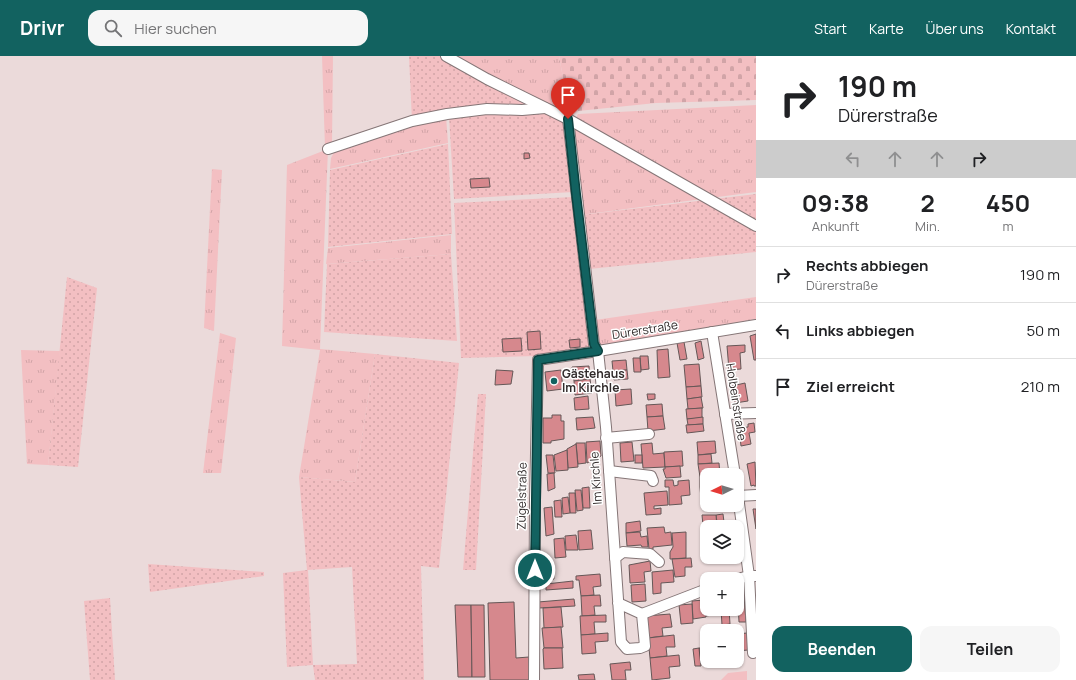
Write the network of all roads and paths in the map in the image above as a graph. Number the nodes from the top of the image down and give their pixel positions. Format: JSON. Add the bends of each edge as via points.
{"nodes":[{"id":1,"x":446,"y":56,"type":"edge"},
{"id":2,"x":545,"y":108,"type":"junction"},
{"id":3,"x":568,"y":119,"type":"junction"},
{"id":4,"x":328,"y":149,"type":"dead end"},
{"id":5,"x":756,"y":226,"type":"edge"},
{"id":6,"x":756,"y":325,"type":"edge"},
{"id":7,"x":712,"y":332,"type":"junction"},
{"id":8,"x":598,"y":351,"type":"junction"},
{"id":9,"x":538,"y":360,"type":"joint"},
{"id":10,"x":756,"y":413,"type":"edge"},
{"id":11,"x":725,"y":414,"type":"junction"},
{"id":12,"x":649,"y":434,"type":"dead end"},
{"id":13,"x":606,"y":438,"type":"junction"},
{"id":14,"x":734,"y":468,"type":"edge"},
{"id":15,"x":609,"y":471,"type":"junction"},
{"id":16,"x":653,"y":481,"type":"dead end"},
{"id":17,"x":744,"y":493,"type":"edge"},
{"id":18,"x":756,"y":495,"type":"edge"},
{"id":19,"x":742,"y":512,"type":"edge"},
{"id":20,"x":615,"y":558,"type":"junction"},
{"id":21,"x":659,"y":562,"type":"dead end"},
{"id":22,"x":753,"y":576,"type":"edge"},
{"id":23,"x":700,"y":591,"type":"edge"},
{"id":24,"x":618,"y":603,"type":"junction"},
{"id":25,"x":642,"y":614,"type":"junction"},
{"id":26,"x":753,"y":652,"type":"dead end"},
{"id":27,"x":534,"y":680,"type":"edge"}],
"edges":[{"from":1,"to":2,"type":"street"},
{"from":2,"to":3,"type":"street"},
{"from":2,"to":4,"type":"street","via":[[487,109],[447,114],[412,121]]},
{"from":3,"to":5,"type":"street"},
{"from":3,"to":8,"type":"street","name":"Im Kirchle","via":[[594,344]]},
{"from":6,"to":7,"type":"street","name":"Dürerstraße"},
{"from":7,"to":8,"type":"street","name":"Dürerstraße"},
{"from":7,"to":11,"type":"street","name":"Holbeinstraße"},
{"from":8,"to":9,"type":"street","name":"Dürerstraße"},
{"from":8,"to":13,"type":"street","name":"Im Kirchle"},
{"from":9,"to":27,"type":"street","name":"Zügelstraße"},
{"from":10,"to":11,"type":"street"},
{"from":11,"to":14,"type":"street","name":"Holbeinstraße"},
{"from":12,"to":13,"type":"street"},
{"from":13,"to":15,"type":"street","name":"Im Kirchle"},
{"from":15,"to":16,"type":"street","via":[[651,476]]},
{"from":15,"to":20,"type":"street","name":"Im Kirchle"},
{"from":17,"to":18,"type":"street"},
{"from":19,"to":22,"type":"street"},
{"from":20,"to":21,"type":"street","via":[[623,552],[650,554]]},
{"from":20,"to":24,"type":"street","name":"Im Kirchle"},
{"from":22,"to":26,"type":"street"},
{"from":23,"to":25,"type":"street"},
{"from":24,"to":25,"type":"street"},
{"from":24,"to":25,"type":"street","name":"Im Kirchle","via":[[621,642],[627,649],[644,646]]}]}
